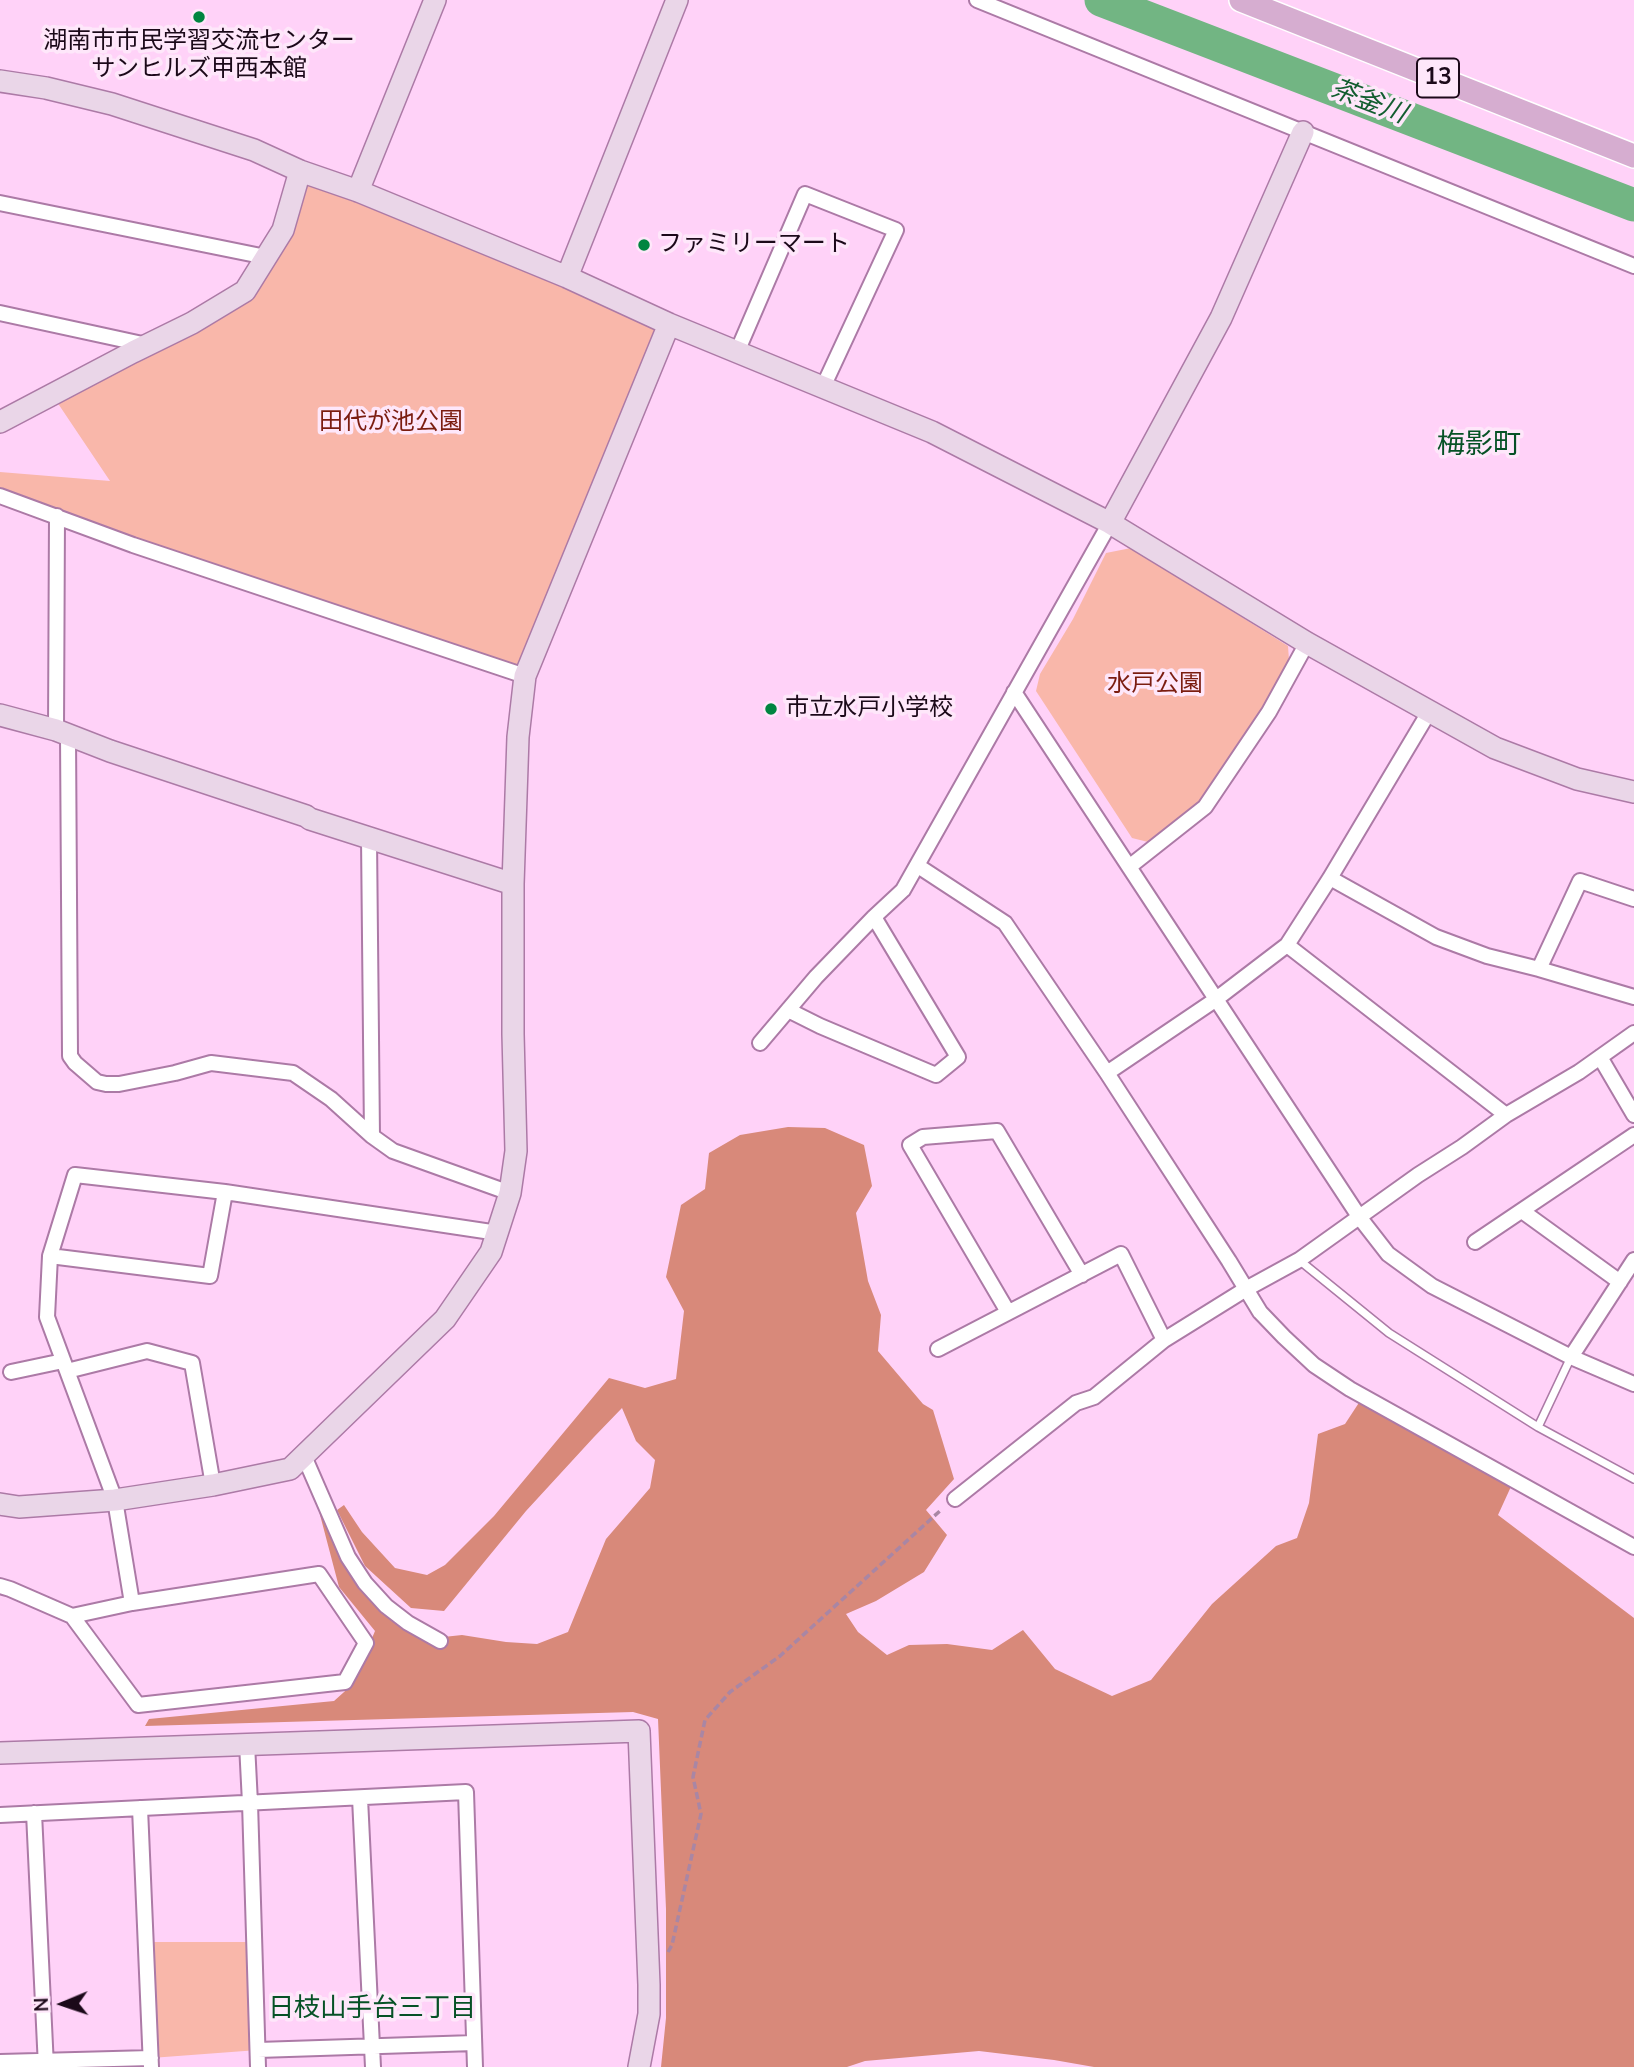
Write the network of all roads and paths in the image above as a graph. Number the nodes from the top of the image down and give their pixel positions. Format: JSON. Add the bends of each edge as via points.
{"nodes":[{"id":1,"x":435,"y":0,"type":"edge"},
{"id":2,"x":677,"y":0,"type":"edge"},
{"id":3,"x":977,"y":0,"type":"edge"},
{"id":4,"x":1241,"y":0,"type":"edge"},
{"id":5,"x":0,"y":81,"type":"edge"},
{"id":6,"x":1303,"y":132,"type":"junction"},
{"id":7,"x":1634,"y":156,"type":"edge"},
{"id":8,"x":300,"y":172,"type":"junction"},
{"id":9,"x":358,"y":191,"type":"junction"},
{"id":10,"x":0,"y":203,"type":"edge"},
{"id":11,"x":266,"y":257,"type":"junction"},
{"id":12,"x":1634,"y":267,"type":"edge"},
{"id":13,"x":567,"y":278,"type":"junction"},
{"id":14,"x":0,"y":313,"type":"edge"},
{"id":15,"x":669,"y":324,"type":"junction"},
{"id":16,"x":147,"y":345,"type":"junction"},
{"id":17,"x":737,"y":352,"type":"junction"},
{"id":18,"x":823,"y":387,"type":"junction"},
{"id":19,"x":6,"y":415,"type":"edge"},
{"id":20,"x":0,"y":496,"type":"edge"},
{"id":21,"x":57,"y":516,"type":"junction"},
{"id":22,"x":1110,"y":523,"type":"junction"},
{"id":23,"x":1307,"y":643,"type":"junction"},
{"id":24,"x":525,"y":676,"type":"junction"},
{"id":25,"x":1014,"y":692,"type":"junction"},
{"id":26,"x":1429,"y":712,"type":"junction"},
{"id":27,"x":0,"y":715,"type":"edge"},
{"id":28,"x":62,"y":733,"type":"junction"},
{"id":29,"x":1634,"y":792,"type":"edge"},
{"id":30,"x":369,"y":838,"type":"junction"},
{"id":31,"x":918,"y":866,"type":"junction"},
{"id":32,"x":1129,"y":867,"type":"junction"},
{"id":33,"x":1330,"y":878,"type":"junction"},
{"id":34,"x":513,"y":884,"type":"junction"},
{"id":35,"x":1634,"y":899,"type":"edge"},
{"id":36,"x":874,"y":917,"type":"junction"},
{"id":37,"x":1287,"y":945,"type":"junction"},
{"id":38,"x":1539,"y":969,"type":"junction"},
{"id":39,"x":1634,"y":997,"type":"edge"},
{"id":40,"x":1215,"y":1000,"type":"junction"},
{"id":41,"x":788,"y":1010,"type":"junction"},
{"id":42,"x":1634,"y":1034,"type":"edge"},
{"id":43,"x":760,"y":1043,"type":"dead end"},
{"id":44,"x":1600,"y":1057,"type":"junction"},
{"id":45,"x":1107,"y":1073,"type":"junction"},
{"id":46,"x":1506,"y":1115,"type":"junction"},
{"id":47,"x":1634,"y":1115,"type":"edge"},
{"id":48,"x":1634,"y":1135,"type":"edge"},
{"id":49,"x":372,"y":1136,"type":"junction"},
{"id":50,"x":225,"y":1192,"type":"junction"},
{"id":51,"x":510,"y":1193,"type":"junction"},
{"id":52,"x":1522,"y":1211,"type":"junction"},
{"id":53,"x":1360,"y":1218,"type":"junction"},
{"id":54,"x":498,"y":1233,"type":"junction"},
{"id":55,"x":1475,"y":1242,"type":"dead end"},
{"id":56,"x":50,"y":1256,"type":"junction"},
{"id":57,"x":1299,"y":1260,"type":"junction"},
{"id":58,"x":1634,"y":1260,"type":"edge"},
{"id":59,"x":1082,"y":1275,"type":"junction"},
{"id":60,"x":1620,"y":1282,"type":"junction"},
{"id":61,"x":1246,"y":1289,"type":"junction"},
{"id":62,"x":1008,"y":1312,"type":"junction"},
{"id":63,"x":1164,"y":1340,"type":"junction"},
{"id":64,"x":938,"y":1349,"type":"dead end"},
{"id":65,"x":1571,"y":1357,"type":"junction"},
{"id":66,"x":64,"y":1366,"type":"junction"},
{"id":67,"x":11,"y":1372,"type":"dead end"},
{"id":68,"x":1634,"y":1384,"type":"edge"},
{"id":69,"x":1538,"y":1427,"type":"junction"},
{"id":70,"x":304,"y":1456,"type":"junction"},
{"id":71,"x":1634,"y":1479,"type":"edge"},
{"id":72,"x":213,"y":1485,"type":"junction"},
{"id":73,"x":955,"y":1499,"type":"joint"},
{"id":74,"x":115,"y":1500,"type":"junction"},
{"id":75,"x":0,"y":1504,"type":"edge"},
{"id":76,"x":1634,"y":1547,"type":"edge"},
{"id":77,"x":0,"y":1586,"type":"edge"},
{"id":78,"x":132,"y":1603,"type":"junction"},
{"id":79,"x":72,"y":1616,"type":"junction"},
{"id":80,"x":440,"y":1641,"type":"dead end"},
{"id":81,"x":247,"y":1744,"type":"junction"},
{"id":82,"x":0,"y":1753,"type":"edge"},
{"id":83,"x":360,"y":1798,"type":"junction"},
{"id":84,"x":250,"y":1802,"type":"junction"},
{"id":85,"x":140,"y":1808,"type":"junction"},
{"id":86,"x":34,"y":1813,"type":"junction"},
{"id":87,"x":0,"y":1815,"type":"edge"},
{"id":88,"x":666,"y":1955,"type":"dead end"},
{"id":89,"x":474,"y":2043,"type":"junction"},
{"id":90,"x":372,"y":2047,"type":"junction"},
{"id":91,"x":258,"y":2050,"type":"junction"},
{"id":92,"x":0,"y":2062,"type":"edge"},
{"id":93,"x":151,"y":2062,"type":"edge"},
{"id":94,"x":46,"y":2064,"type":"edge"},
{"id":95,"x":258,"y":2067,"type":"edge"},
{"id":96,"x":373,"y":2067,"type":"edge"},
{"id":97,"x":475,"y":2067,"type":"edge"},
{"id":98,"x":639,"y":2067,"type":"edge"}],
"edges":[{"from":1,"to":9,"type":"street"},
{"from":2,"to":13,"type":"street"},
{"from":3,"to":6,"type":"street"},
{"from":4,"to":7,"type":"main road","number":"13"},
{"from":5,"to":8,"type":"street","via":[[111,104],[254,150]]},
{"from":6,"to":12,"type":"street"},
{"from":6,"to":22,"type":"street","via":[[1221,318]]},
{"from":8,"to":9,"type":"street"},
{"from":8,"to":11,"type":"street","via":[[283,230]]},
{"from":9,"to":13,"type":"street"},
{"from":10,"to":11,"type":"street"},
{"from":11,"to":16,"type":"street","via":[[245,291]]},
{"from":13,"to":15,"type":"street"},
{"from":14,"to":16,"type":"street"},
{"from":15,"to":17,"type":"street"},
{"from":15,"to":24,"type":"street"},
{"from":16,"to":19,"type":"street"},
{"from":17,"to":18,"type":"street"},
{"from":17,"to":18,"type":"street","via":[[805,194],[896,230]]},
{"from":18,"to":22,"type":"street","via":[[932,432]]},
{"from":20,"to":21,"type":"street"},
{"from":21,"to":24,"type":"street"},
{"from":21,"to":28,"type":"street"},
{"from":22,"to":23,"type":"street"},
{"from":22,"to":25,"type":"street"},
{"from":23,"to":26,"type":"street"},
{"from":23,"to":32,"type":"street","via":[[1269,712],[1205,807]]},
{"from":24,"to":34,"type":"street"},
{"from":25,"to":31,"type":"street"},
{"from":25,"to":32,"type":"street"},
{"from":26,"to":29,"type":"street","via":[[1494,748],[1577,779]]},
{"from":26,"to":33,"type":"street"},
{"from":27,"to":28,"type":"street"},
{"from":28,"to":30,"type":"street"},
{"from":28,"to":49,"type":"street","via":[[71,1056],[75,1063],[106,1084],[211,1063],[293,1073]]},
{"from":30,"to":34,"type":"street"},
{"from":30,"to":49,"type":"street"},
{"from":31,"to":36,"type":"street","via":[[903,890]]},
{"from":31,"to":45,"type":"street","via":[[1005,923]]},
{"from":32,"to":40,"type":"street"},
{"from":33,"to":37,"type":"street"},
{"from":33,"to":38,"type":"street","via":[[1436,937]]},
{"from":34,"to":51,"type":"street","via":[[516,1151]]},
{"from":35,"to":38,"type":"street","via":[[1580,881]]},
{"from":36,"to":41,"type":"street"},
{"from":36,"to":41,"type":"street","via":[[958,1058],[936,1075]]},
{"from":37,"to":40,"type":"street"},
{"from":37,"to":46,"type":"street"},
{"from":38,"to":39,"type":"street"},
{"from":40,"to":45,"type":"street"},
{"from":40,"to":53,"type":"street"},
{"from":41,"to":43,"type":"street"},
{"from":42,"to":44,"type":"street"},
{"from":44,"to":46,"type":"street"},
{"from":44,"to":47,"type":"street"},
{"from":45,"to":61,"type":"street"},
{"from":46,"to":53,"type":"street"},
{"from":48,"to":52,"type":"street"},
{"from":49,"to":51,"type":"street","via":[[393,1151]]},
{"from":50,"to":54,"type":"street"},
{"from":50,"to":56,"type":"street","via":[[75,1175]]},
{"from":50,"to":56,"type":"street","via":[[210,1276]]},
{"from":51,"to":54,"type":"street"},
{"from":52,"to":55,"type":"street"},
{"from":52,"to":60,"type":"street"},
{"from":53,"to":57,"type":"street"},
{"from":53,"to":65,"type":"street","via":[[1388,1254],[1432,1286]]},
{"from":54,"to":70,"type":"street","via":[[491,1252],[445,1319]]},
{"from":56,"to":66,"type":"street","via":[[47,1317]]},
{"from":57,"to":61,"type":"street"},
{"from":57,"to":69,"type":"lane","via":[[1390,1333]]},
{"from":58,"to":60,"type":"street"},
{"from":59,"to":62,"type":"street"},
{"from":59,"to":62,"type":"street","via":[[997,1131],[923,1137],[910,1145]]},
{"from":59,"to":63,"type":"street","via":[[1121,1254]]},
{"from":60,"to":65,"type":"street"},
{"from":61,"to":63,"type":"street"},
{"from":61,"to":76,"type":"street","via":[[1284,1337],[1350,1389]]},
{"from":62,"to":64,"type":"street"},
{"from":63,"to":73,"type":"street"},
{"from":65,"to":68,"type":"street"},
{"from":65,"to":69,"type":"lane"},
{"from":66,"to":67,"type":"street"},
{"from":66,"to":72,"type":"street","via":[[147,1350],[192,1363]]},
{"from":66,"to":74,"type":"street"},
{"from":69,"to":71,"type":"lane"},
{"from":70,"to":72,"type":"street","via":[[290,1469]]},
{"from":70,"to":80,"type":"street","via":[[348,1557],[365,1583],[386,1606]]},
{"from":72,"to":74,"type":"street"},
{"from":73,"to":88,"type":"path","via":[[780,1656],[730,1692],[705,1720],[693,1777],[701,1814]]},
{"from":74,"to":75,"type":"street","via":[[19,1507]]},
{"from":74,"to":78,"type":"street"},
{"from":77,"to":79,"type":"street"},
{"from":78,"to":79,"type":"street"},
{"from":78,"to":79,"type":"street","via":[[319,1574],[366,1643],[345,1682],[138,1705]]},
{"from":81,"to":82,"type":"street"},
{"from":81,"to":84,"type":"street"},
{"from":81,"to":98,"type":"street","via":[[639,1731],[649,1985],[649,2014]]},
{"from":83,"to":84,"type":"street"},
{"from":83,"to":89,"type":"street","via":[[466,1792]]},
{"from":83,"to":90,"type":"street"},
{"from":84,"to":85,"type":"street"},
{"from":84,"to":91,"type":"street"},
{"from":85,"to":86,"type":"street"},
{"from":85,"to":93,"type":"street"},
{"from":86,"to":87,"type":"street"},
{"from":86,"to":94,"type":"street"},
{"from":89,"to":90,"type":"street"},
{"from":89,"to":97,"type":"street"},
{"from":90,"to":91,"type":"street"},
{"from":90,"to":96,"type":"street"},
{"from":91,"to":95,"type":"street"},
{"from":92,"to":94,"type":"street"},
{"from":93,"to":94,"type":"street"}]}
